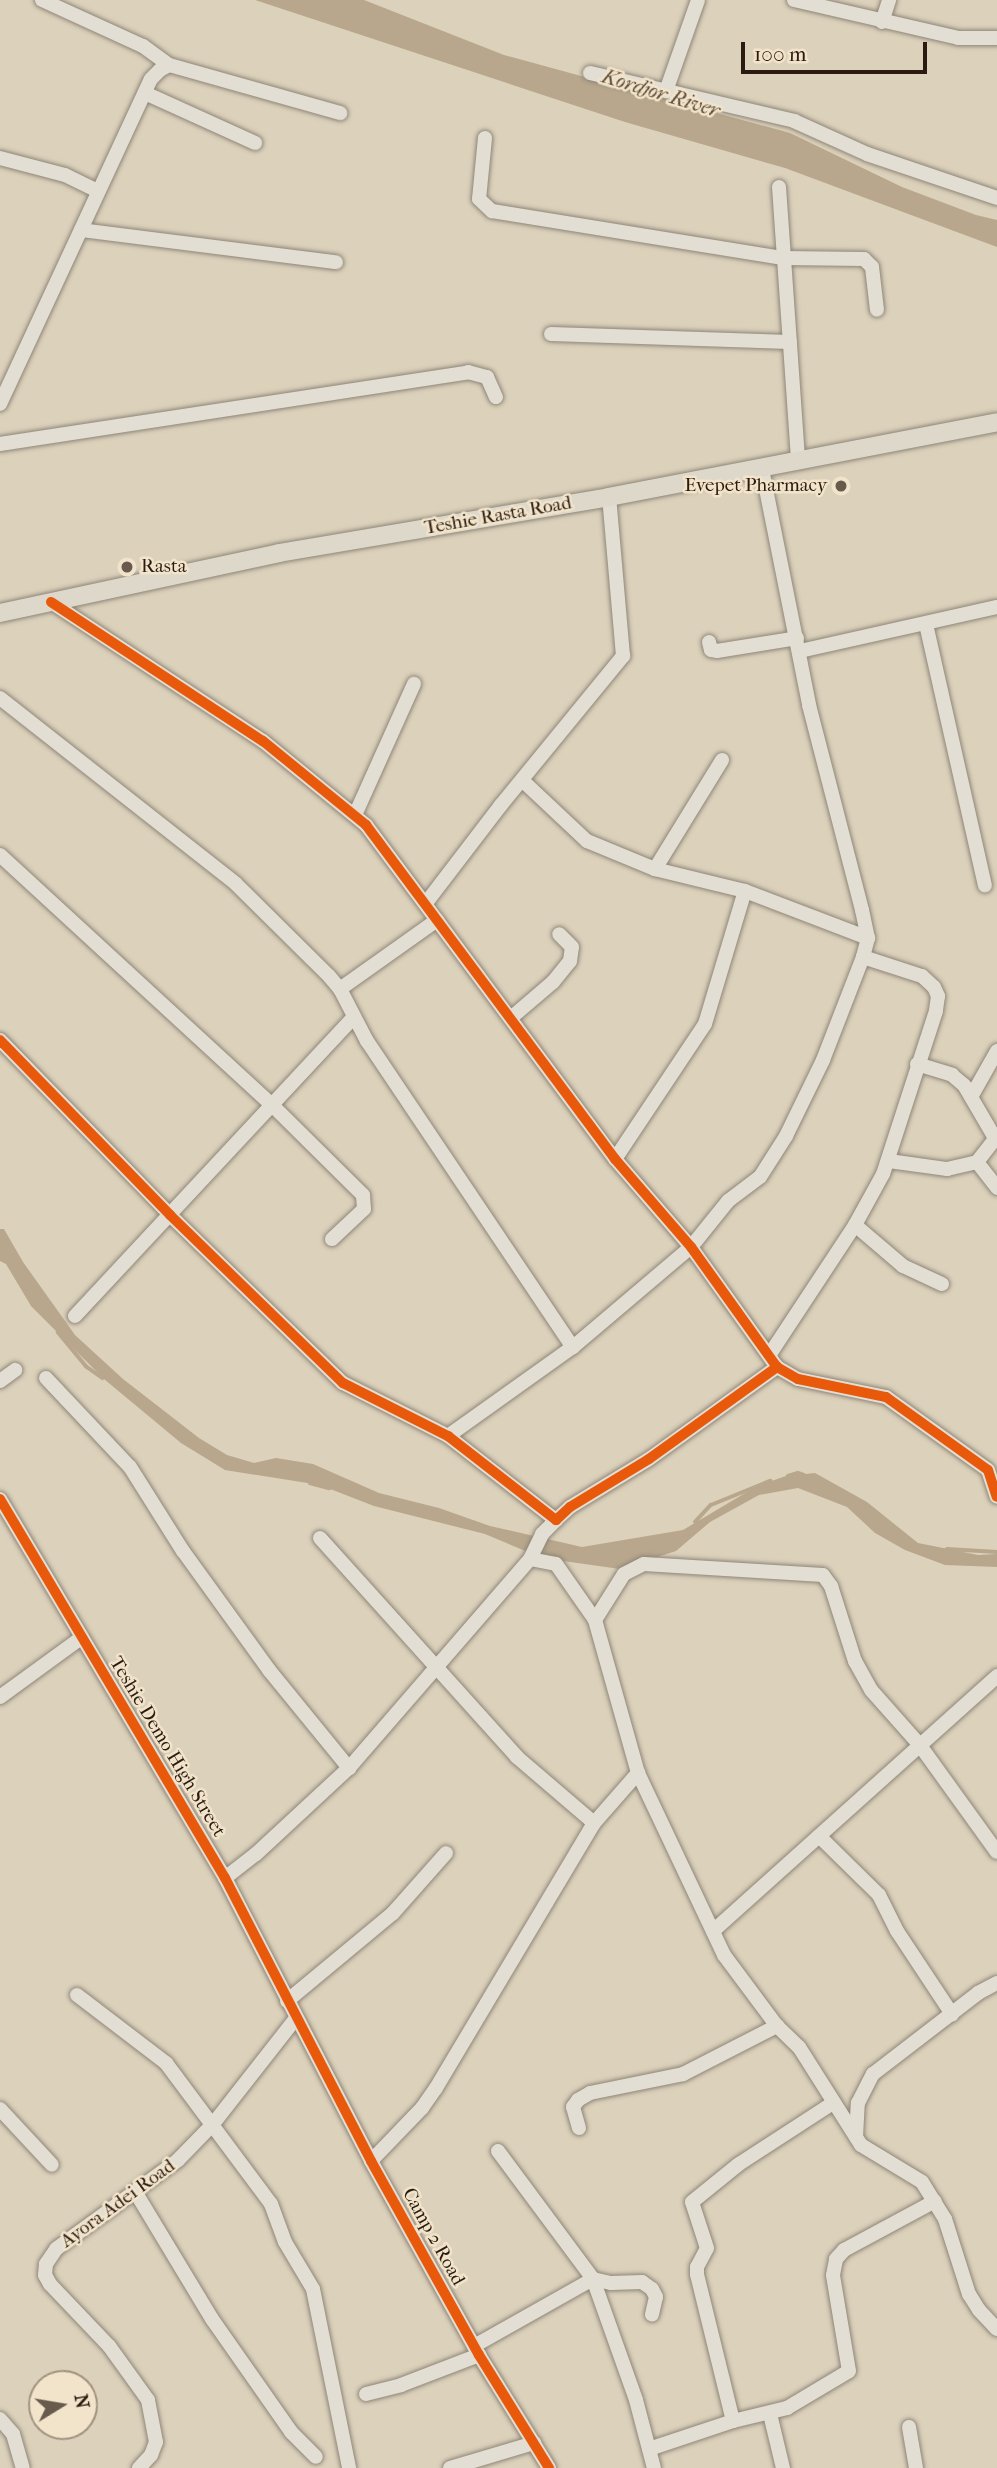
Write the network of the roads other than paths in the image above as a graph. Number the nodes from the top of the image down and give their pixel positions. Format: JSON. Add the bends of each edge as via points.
{"nodes":[{"id":1,"x":43,"y":0,"type":"edge"},
{"id":2,"x":698,"y":0,"type":"edge"},
{"id":3,"x":794,"y":0,"type":"edge"},
{"id":4,"x":889,"y":0,"type":"edge"},
{"id":5,"x":882,"y":22,"type":"junction"},
{"id":6,"x":997,"y":38,"type":"edge"},
{"id":7,"x":169,"y":65,"type":"junction"},
{"id":8,"x":590,"y":73,"type":"dead end"},
{"id":9,"x":666,"y":91,"type":"junction"},
{"id":10,"x":145,"y":93,"type":"junction"},
{"id":11,"x":340,"y":113,"type":"dead end"},
{"id":12,"x":485,"y":138,"type":"dead end"},
{"id":13,"x":255,"y":143,"type":"dead end"},
{"id":14,"x":0,"y":158,"type":"edge"},
{"id":15,"x":779,"y":187,"type":"dead end"},
{"id":16,"x":98,"y":191,"type":"junction"},
{"id":17,"x":997,"y":198,"type":"edge"},
{"id":18,"x":81,"y":230,"type":"junction"},
{"id":19,"x":783,"y":258,"type":"junction"},
{"id":20,"x":336,"y":262,"type":"dead end"},
{"id":21,"x":877,"y":310,"type":"dead end"},
{"id":22,"x":551,"y":334,"type":"dead end"},
{"id":23,"x":790,"y":342,"type":"junction"},
{"id":24,"x":496,"y":397,"type":"dead end"},
{"id":25,"x":0,"y":404,"type":"edge"},
{"id":26,"x":997,"y":422,"type":"edge"},
{"id":27,"x":0,"y":444,"type":"edge"},
{"id":28,"x":798,"y":461,"type":"junction"},
{"id":29,"x":762,"y":469,"type":"junction"},
{"id":30,"x":610,"y":497,"type":"junction"},
{"id":31,"x":51,"y":602,"type":"junction"},
{"id":32,"x":997,"y":607,"type":"edge"},
{"id":33,"x":0,"y":613,"type":"edge"},
{"id":34,"x":926,"y":624,"type":"junction"},
{"id":35,"x":709,"y":642,"type":"dead end"},
{"id":36,"x":799,"y":644,"type":"junction"},
{"id":37,"x":414,"y":684,"type":"dead end"},
{"id":38,"x":0,"y":698,"type":"edge"},
{"id":39,"x":722,"y":760,"type":"dead end"},
{"id":40,"x":523,"y":781,"type":"junction"},
{"id":41,"x":355,"y":815,"type":"junction"},
{"id":42,"x":0,"y":855,"type":"edge"},
{"id":43,"x":655,"y":869,"type":"junction"},
{"id":44,"x":985,"y":885,"type":"dead end"},
{"id":45,"x":745,"y":891,"type":"junction"},
{"id":46,"x":426,"y":903,"type":"junction"},
{"id":47,"x":437,"y":920,"type":"junction"},
{"id":48,"x":559,"y":934,"type":"dead end"},
{"id":49,"x":868,"y":938,"type":"junction"},
{"id":50,"x":863,"y":957,"type":"junction"},
{"id":51,"x":340,"y":989,"type":"junction"},
{"id":52,"x":354,"y":1017,"type":"junction"},
{"id":53,"x":512,"y":1017,"type":"junction"},
{"id":54,"x":0,"y":1040,"type":"edge"},
{"id":55,"x":997,"y":1051,"type":"edge"},
{"id":56,"x":917,"y":1063,"type":"junction"},
{"id":57,"x":971,"y":1097,"type":"junction"},
{"id":58,"x":271,"y":1105,"type":"junction"},
{"id":59,"x":996,"y":1137,"type":"edge"},
{"id":60,"x":615,"y":1159,"type":"junction"},
{"id":61,"x":889,"y":1161,"type":"junction"},
{"id":62,"x":977,"y":1162,"type":"junction"},
{"id":63,"x":997,"y":1188,"type":"edge"},
{"id":64,"x":170,"y":1215,"type":"junction"},
{"id":65,"x":855,"y":1225,"type":"junction"},
{"id":66,"x":332,"y":1239,"type":"dead end"},
{"id":67,"x":691,"y":1247,"type":"junction"},
{"id":68,"x":942,"y":1284,"type":"dead end"},
{"id":69,"x":75,"y":1316,"type":"dead end"},
{"id":70,"x":573,"y":1347,"type":"junction"},
{"id":71,"x":774,"y":1361,"type":"junction"},
{"id":72,"x":15,"y":1370,"type":"dead end"},
{"id":73,"x":46,"y":1378,"type":"dead end"},
{"id":74,"x":0,"y":1381,"type":"edge"},
{"id":75,"x":447,"y":1436,"type":"junction"},
{"id":76,"x":997,"y":1497,"type":"edge"},
{"id":77,"x":2,"y":1504,"type":"edge"},
{"id":78,"x":556,"y":1520,"type":"junction"},
{"id":79,"x":320,"y":1538,"type":"dead end"},
{"id":80,"x":530,"y":1559,"type":"junction"},
{"id":81,"x":595,"y":1620,"type":"junction"},
{"id":82,"x":81,"y":1638,"type":"junction"},
{"id":83,"x":436,"y":1666,"type":"junction"},
{"id":84,"x":994,"y":1684,"type":"edge"},
{"id":85,"x":0,"y":1697,"type":"edge"},
{"id":86,"x":919,"y":1744,"type":"junction"},
{"id":87,"x":349,"y":1768,"type":"junction"},
{"id":88,"x":638,"y":1773,"type":"junction"},
{"id":89,"x":594,"y":1823,"type":"junction"},
{"id":90,"x":819,"y":1836,"type":"junction"},
{"id":91,"x":997,"y":1852,"type":"edge"},
{"id":92,"x":446,"y":1853,"type":"dead end"},
{"id":93,"x":225,"y":1878,"type":"junction"},
{"id":94,"x":713,"y":1931,"type":"junction"},
{"id":95,"x":997,"y":1983,"type":"edge"},
{"id":96,"x":77,"y":1995,"type":"dead end"},
{"id":97,"x":287,"y":2001,"type":"junction"},
{"id":98,"x":952,"y":2014,"type":"junction"},
{"id":99,"x":296,"y":2018,"type":"junction"},
{"id":100,"x":778,"y":2026,"type":"junction"},
{"id":101,"x":833,"y":2103,"type":"junction"},
{"id":102,"x":0,"y":2109,"type":"edge"},
{"id":103,"x":213,"y":2124,"type":"junction"},
{"id":104,"x":579,"y":2128,"type":"dead end"},
{"id":105,"x":856,"y":2137,"type":"junction"},
{"id":106,"x":498,"y":2151,"type":"dead end"},
{"id":107,"x":371,"y":2161,"type":"junction"},
{"id":108,"x":51,"y":2165,"type":"dead end"},
{"id":109,"x":136,"y":2193,"type":"junction"},
{"id":110,"x":935,"y":2201,"type":"junction"},
{"id":111,"x":593,"y":2279,"type":"junction"},
{"id":112,"x":652,"y":2315,"type":"dead end"},
{"id":113,"x":997,"y":2329,"type":"edge"},
{"id":114,"x":477,"y":2350,"type":"junction"},
{"id":115,"x":366,"y":2394,"type":"dead end"},
{"id":116,"x":770,"y":2414,"type":"junction"},
{"id":117,"x":0,"y":2418,"type":"edge"},
{"id":118,"x":733,"y":2421,"type":"junction"},
{"id":119,"x":909,"y":2427,"type":"dead end"},
{"id":120,"x":534,"y":2443,"type":"junction"},
{"id":121,"x":649,"y":2449,"type":"junction"},
{"id":122,"x":316,"y":2457,"type":"dead end"},
{"id":123,"x":23,"y":2468,"type":"edge"},
{"id":124,"x":139,"y":2468,"type":"edge"},
{"id":125,"x":349,"y":2468,"type":"edge"},
{"id":126,"x":450,"y":2468,"type":"edge"},
{"id":127,"x":549,"y":2468,"type":"edge"},
{"id":128,"x":654,"y":2468,"type":"edge"},
{"id":129,"x":783,"y":2468,"type":"edge"},
{"id":130,"x":916,"y":2468,"type":"edge"}],
"edges":[{"from":1,"to":7,"type":"street","via":[[143,46]]},
{"from":2,"to":9,"type":"street"},
{"from":3,"to":5,"type":"street"},
{"from":4,"to":5,"type":"street"},
{"from":5,"to":6,"type":"street","via":[[958,37]]},
{"from":7,"to":10,"type":"street","via":[[151,79]]},
{"from":7,"to":11,"type":"street"},
{"from":8,"to":9,"type":"street"},
{"from":9,"to":17,"type":"street","via":[[794,121],[867,154]]},
{"from":10,"to":13,"type":"street"},
{"from":10,"to":16,"type":"street"},
{"from":12,"to":19,"type":"street","via":[[479,200],[492,211]]},
{"from":14,"to":16,"type":"street","via":[[65,175]]},
{"from":15,"to":19,"type":"street"},
{"from":16,"to":18,"type":"street"},
{"from":18,"to":20,"type":"street"},
{"from":18,"to":25,"type":"street"},
{"from":19,"to":21,"type":"street","via":[[869,262]]},
{"from":19,"to":23,"type":"street"},
{"from":22,"to":23,"type":"street"},
{"from":23,"to":28,"type":"street"},
{"from":24,"to":27,"type":"street","via":[[486,377],[468,372]]},
{"from":26,"to":28,"type":"main road","name":"Teshie Rasta Road"},
{"from":28,"to":29,"type":"main road","name":"Teshie Rasta Road"},
{"from":29,"to":30,"type":"main road","name":"Teshie Rasta Road"},
{"from":29,"to":36,"type":"street"},
{"from":30,"to":31,"type":"main road","name":"Teshie Rasta Road","via":[[279,553]]},
{"from":30,"to":40,"type":"street","via":[[624,656]]},
{"from":31,"to":33,"type":"main road","name":"Teshie Rasta Road"},
{"from":31,"to":41,"type":"street","via":[[263,740]]},
{"from":32,"to":34,"type":"street"},
{"from":34,"to":36,"type":"street"},
{"from":34,"to":44,"type":"street"},
{"from":35,"to":36,"type":"street","via":[[711,650],[717,651]]},
{"from":36,"to":49,"type":"street","via":[[809,705]]},
{"from":37,"to":41,"type":"street"},
{"from":38,"to":51,"type":"street","via":[[236,884]]},
{"from":39,"to":43,"type":"street"},
{"from":40,"to":43,"type":"street","via":[[587,841]]},
{"from":40,"to":46,"type":"street"},
{"from":41,"to":46,"type":"street"},
{"from":42,"to":58,"type":"street"},
{"from":43,"to":45,"type":"street"},
{"from":45,"to":49,"type":"street"},
{"from":45,"to":60,"type":"street","via":[[705,1024]]},
{"from":46,"to":47,"type":"street"},
{"from":47,"to":51,"type":"street"},
{"from":47,"to":53,"type":"street"},
{"from":48,"to":53,"type":"street","via":[[572,947],[570,961]]},
{"from":49,"to":50,"type":"street"},
{"from":50,"to":56,"type":"street","via":[[922,976],[934,987],[936,1012]]},
{"from":50,"to":67,"type":"street","via":[[823,1060],[786,1136],[760,1177],[728,1201]]},
{"from":51,"to":52,"type":"street"},
{"from":52,"to":58,"type":"street"},
{"from":52,"to":70,"type":"street"},
{"from":53,"to":60,"type":"street"},
{"from":54,"to":64,"type":"street"},
{"from":55,"to":57,"type":"street"},
{"from":56,"to":57,"type":"street","via":[[951,1075]]},
{"from":56,"to":61,"type":"street"},
{"from":57,"to":59,"type":"street"},
{"from":58,"to":64,"type":"street"},
{"from":58,"to":66,"type":"street","via":[[365,1199],[364,1209]]},
{"from":59,"to":62,"type":"street"},
{"from":60,"to":67,"type":"street"},
{"from":61,"to":62,"type":"street","via":[[947,1169]]},
{"from":61,"to":65,"type":"street"},
{"from":62,"to":63,"type":"street"},
{"from":64,"to":69,"type":"street"},
{"from":64,"to":75,"type":"street","via":[[343,1383]]},
{"from":65,"to":68,"type":"street","via":[[903,1266]]},
{"from":65,"to":71,"type":"street"},
{"from":67,"to":70,"type":"street"},
{"from":67,"to":71,"type":"street"},
{"from":70,"to":75,"type":"street"},
{"from":71,"to":76,"type":"street","via":[[798,1379],[886,1396],[988,1470]]},
{"from":71,"to":78,"type":"street","via":[[649,1459]]},
{"from":72,"to":74,"type":"street"},
{"from":73,"to":87,"type":"street","via":[[130,1467],[183,1551],[269,1670]]},
{"from":75,"to":78,"type":"street"},
{"from":77,"to":82,"type":"street","name":"Teshie Demo High Street"},
{"from":78,"to":80,"type":"street","via":[[542,1534]]},
{"from":79,"to":83,"type":"street"},
{"from":80,"to":81,"type":"street","via":[[556,1564]]},
{"from":80,"to":83,"type":"street"},
{"from":81,"to":86,"type":"street","via":[[624,1574],[644,1564],[823,1574],[855,1661],[871,1690]]},
{"from":81,"to":88,"type":"street"},
{"from":82,"to":85,"type":"street"},
{"from":82,"to":93,"type":"street","name":"Teshie Demo High Street"},
{"from":83,"to":87,"type":"street"},
{"from":83,"to":89,"type":"street","via":[[517,1757]]},
{"from":84,"to":86,"type":"street"},
{"from":86,"to":90,"type":"street"},
{"from":86,"to":91,"type":"street"},
{"from":87,"to":93,"type":"street"},
{"from":88,"to":89,"type":"street"},
{"from":88,"to":94,"type":"street"},
{"from":89,"to":107,"type":"street","via":[[436,2088]]},
{"from":90,"to":94,"type":"street"},
{"from":90,"to":98,"type":"street","via":[[879,1895]]},
{"from":92,"to":97,"type":"street","via":[[393,1913]]},
{"from":93,"to":97,"type":"street","name":"Teshie Demo High Street"},
{"from":94,"to":100,"type":"street","via":[[740,1980]]},
{"from":95,"to":98,"type":"street"},
{"from":96,"to":103,"type":"street","via":[[166,2063]]},
{"from":97,"to":99,"type":"street","name":"Teshie Demo High Street"},
{"from":98,"to":105,"type":"street","via":[[873,2074],[858,2103]]},
{"from":99,"to":103,"type":"street","name":"Ayora Adei Road"},
{"from":99,"to":107,"type":"street","name":"Camp 2 Road"},
{"from":100,"to":101,"type":"street","via":[[799,2047]]},
{"from":100,"to":104,"type":"street","via":[[683,2074],[590,2093],[573,2107]]},
{"from":101,"to":105,"type":"street"},
{"from":101,"to":118,"type":"street","via":[[739,2164],[692,2202],[707,2248],[697,2274]]},
{"from":102,"to":108,"type":"street"},
{"from":103,"to":109,"type":"street","name":"Ayora Adei Road"},
{"from":103,"to":125,"type":"street","via":[[271,2204],[285,2242],[313,2288]]},
{"from":105,"to":110,"type":"street","via":[[875,2155],[922,2182]]},
{"from":106,"to":111,"type":"street"},
{"from":107,"to":114,"type":"street","name":"Camp 2 Road"},
{"from":109,"to":122,"type":"street","via":[[212,2319],[291,2432]]},
{"from":109,"to":124,"type":"street","name":"Ayora Adei Road","via":[[56,2249],[45,2275],[148,2400],[156,2442],[152,2455]]},
{"from":110,"to":113,"type":"street","via":[[969,2294]]},
{"from":110,"to":116,"type":"street","via":[[844,2249],[836,2259],[833,2275],[849,2371],[798,2403]]},
{"from":111,"to":112,"type":"street","via":[[642,2282],[656,2297]]},
{"from":111,"to":114,"type":"street"},
{"from":111,"to":121,"type":"street"},
{"from":114,"to":115,"type":"street","via":[[401,2385]]},
{"from":114,"to":120,"type":"street","name":"Camp 2 Road"},
{"from":116,"to":118,"type":"street"},
{"from":116,"to":129,"type":"street"},
{"from":117,"to":123,"type":"street","via":[[13,2434]]},
{"from":118,"to":121,"type":"street"},
{"from":119,"to":130,"type":"street"},
{"from":120,"to":126,"type":"street"},
{"from":120,"to":127,"type":"street","name":"Camp 2 Road"},
{"from":121,"to":128,"type":"street"}]}
